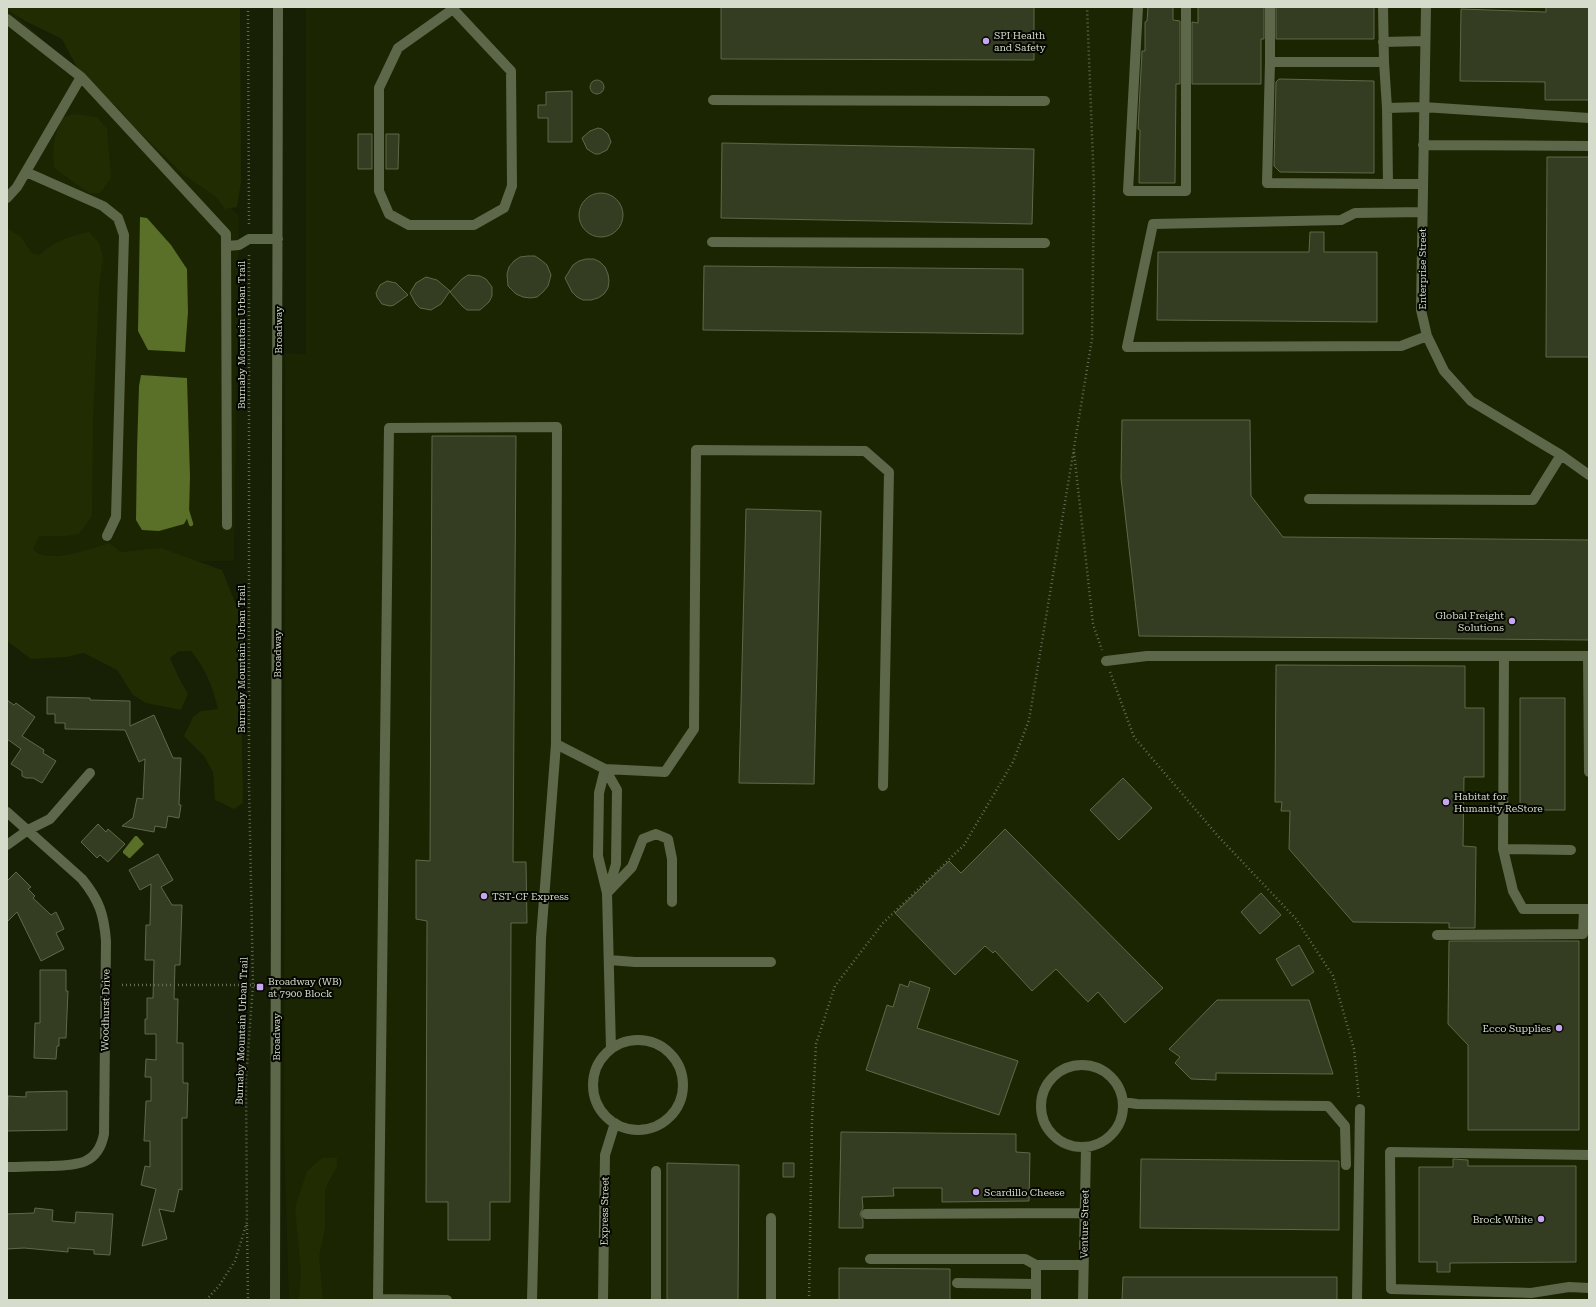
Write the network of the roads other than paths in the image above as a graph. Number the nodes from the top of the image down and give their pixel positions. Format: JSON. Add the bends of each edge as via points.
{"nodes":[{"id":1,"x":278,"y":7,"type":"edge"},
{"id":2,"x":1138,"y":7,"type":"edge"},
{"id":3,"x":1186,"y":7,"type":"edge"},
{"id":4,"x":1270,"y":7,"type":"edge"},
{"id":5,"x":1383,"y":7,"type":"edge"},
{"id":6,"x":1426,"y":7,"type":"edge"},
{"id":7,"x":453,"y":8,"type":"edge"},
{"id":8,"x":7,"y":19,"type":"edge"},
{"id":9,"x":1425,"y":41,"type":"junction"},
{"id":10,"x":1383,"y":42,"type":"junction"},
{"id":11,"x":1270,"y":62,"type":"junction"},
{"id":12,"x":1384,"y":62,"type":"junction"},
{"id":13,"x":81,"y":78,"type":"junction"},
{"id":14,"x":713,"y":100,"type":"dead end"},
{"id":15,"x":1045,"y":101,"type":"dead end"},
{"id":16,"x":1423,"y":107,"type":"junction"},
{"id":17,"x":1387,"y":108,"type":"junction"},
{"id":18,"x":1589,"y":118,"type":"edge"},
{"id":19,"x":1423,"y":145,"type":"junction"},
{"id":20,"x":1589,"y":146,"type":"edge"},
{"id":21,"x":26,"y":172,"type":"junction"},
{"id":22,"x":1388,"y":184,"type":"junction"},
{"id":23,"x":1422,"y":184,"type":"junction"},
{"id":24,"x":7,"y":198,"type":"edge"},
{"id":25,"x":1422,"y":212,"type":"junction"},
{"id":26,"x":278,"y":239,"type":"junction"},
{"id":27,"x":712,"y":242,"type":"dead end"},
{"id":28,"x":1045,"y":243,"type":"dead end"},
{"id":29,"x":227,"y":246,"type":"junction"},
{"id":30,"x":1427,"y":336,"type":"junction"},
{"id":31,"x":1560,"y":455,"type":"junction"},
{"id":32,"x":1589,"y":475,"type":"edge"},
{"id":33,"x":1309,"y":499,"type":"dead end"},
{"id":34,"x":227,"y":526,"type":"dead end"},
{"id":35,"x":107,"y":536,"type":"dead end"},
{"id":36,"x":1504,"y":656,"type":"junction"},
{"id":37,"x":1588,"y":656,"type":"edge"},
{"id":38,"x":1106,"y":661,"type":"road end"},
{"id":39,"x":556,"y":744,"type":"junction"},
{"id":40,"x":605,"y":769,"type":"junction"},
{"id":41,"x":1589,"y":772,"type":"edge"},
{"id":42,"x":90,"y":773,"type":"dead end"},
{"id":43,"x":883,"y":786,"type":"dead end"},
{"id":44,"x":7,"y":812,"type":"edge"},
{"id":45,"x":28,"y":830,"type":"junction"},
{"id":46,"x":7,"y":845,"type":"edge"},
{"id":47,"x":1503,"y":849,"type":"junction"},
{"id":48,"x":1571,"y":850,"type":"dead end"},
{"id":49,"x":607,"y":893,"type":"junction"},
{"id":50,"x":672,"y":902,"type":"dead end"},
{"id":51,"x":1586,"y":909,"type":"edge"},
{"id":52,"x":1437,"y":935,"type":"dead end"},
{"id":53,"x":609,"y":960,"type":"junction"},
{"id":54,"x":771,"y":962,"type":"dead end"},
{"id":55,"x":611,"y":1049,"type":"junction"},
{"id":56,"x":1123,"y":1102,"type":"junction"},
{"id":57,"x":1360,"y":1109,"type":"road end"},
{"id":58,"x":615,"y":1124,"type":"junction"},
{"id":59,"x":1086,"y":1148,"type":"junction"},
{"id":60,"x":1589,"y":1155,"type":"edge"},
{"id":61,"x":1346,"y":1165,"type":"dead end"},
{"id":62,"x":7,"y":1167,"type":"edge"},
{"id":63,"x":656,"y":1171,"type":"dead end"},
{"id":64,"x":1085,"y":1213,"type":"junction"},
{"id":65,"x":866,"y":1214,"type":"dead end"},
{"id":66,"x":771,"y":1218,"type":"dead end"},
{"id":67,"x":870,"y":1258,"type":"dead end"},
{"id":68,"x":1036,"y":1265,"type":"junction"},
{"id":69,"x":1083,"y":1265,"type":"junction"},
{"id":70,"x":957,"y":1283,"type":"dead end"},
{"id":71,"x":1036,"y":1284,"type":"junction"},
{"id":72,"x":1589,"y":1288,"type":"edge"},
{"id":73,"x":275,"y":1300,"type":"edge"},
{"id":74,"x":447,"y":1300,"type":"edge"},
{"id":75,"x":532,"y":1300,"type":"edge"},
{"id":76,"x":603,"y":1300,"type":"edge"},
{"id":77,"x":656,"y":1300,"type":"edge"},
{"id":78,"x":771,"y":1300,"type":"edge"},
{"id":79,"x":1036,"y":1300,"type":"edge"},
{"id":80,"x":1083,"y":1300,"type":"edge"},
{"id":81,"x":1357,"y":1300,"type":"edge"}],
"edges":[{"from":1,"to":26,"type":"street","name":"Broadway"},
{"from":2,"to":3,"type":"street","via":[[1128,191],[1186,192]]},
{"from":4,"to":11,"type":"street"},
{"from":5,"to":10,"type":"street"},
{"from":6,"to":9,"type":"street","name":"Enterprise Street"},
{"from":7,"to":7,"type":"street","via":[[511,71],[512,186],[504,208],[474,225],[409,225],[389,214],[379,191],[379,88],[398,48]]},
{"from":8,"to":13,"type":"street"},
{"from":9,"to":10,"type":"street"},
{"from":9,"to":16,"type":"street","name":"Enterprise Street"},
{"from":10,"to":12,"type":"street"},
{"from":11,"to":12,"type":"street"},
{"from":11,"to":22,"type":"street","via":[[1267,183]]},
{"from":12,"to":17,"type":"street"},
{"from":13,"to":21,"type":"street"},
{"from":13,"to":29,"type":"street","via":[[226,234]]},
{"from":14,"to":15,"type":"street"},
{"from":16,"to":17,"type":"street"},
{"from":16,"to":18,"type":"street"},
{"from":16,"to":19,"type":"street","name":"Enterprise Street"},
{"from":17,"to":22,"type":"street"},
{"from":19,"to":20,"type":"street"},
{"from":19,"to":23,"type":"street","name":"Enterprise Street"},
{"from":21,"to":24,"type":"street"},
{"from":21,"to":35,"type":"street","via":[[103,206],[118,218],[124,235],[116,517]]},
{"from":22,"to":23,"type":"street"},
{"from":23,"to":25,"type":"street","name":"Enterprise Street"},
{"from":25,"to":30,"type":"street","name":"Enterprise Street","via":[[1421,310]]},
{"from":25,"to":30,"type":"street","via":[[1355,212],[1341,220],[1153,224],[1127,347],[1401,346]]},
{"from":26,"to":29,"type":"street","via":[[249,239],[240,245]]},
{"from":26,"to":73,"type":"street","name":"Broadway"},
{"from":27,"to":28,"type":"street"},
{"from":29,"to":34,"type":"street"},
{"from":30,"to":31,"type":"street","name":"Enterprise Street","via":[[1444,371],[1471,401]]},
{"from":31,"to":32,"type":"street","name":"Enterprise Street"},
{"from":31,"to":33,"type":"street","via":[[1533,500]]},
{"from":36,"to":37,"type":"street"},
{"from":36,"to":38,"type":"street","via":[[1147,656]]},
{"from":36,"to":47,"type":"street"},
{"from":37,"to":41,"type":"street"},
{"from":39,"to":40,"type":"street"},
{"from":39,"to":74,"type":"street","via":[[557,427],[389,428],[378,1299]]},
{"from":39,"to":75,"type":"street","via":[[541,938]]},
{"from":40,"to":43,"type":"street","via":[[665,772],[694,729],[696,450],[865,451],[889,472]]},
{"from":40,"to":49,"type":"street","via":[[598,793],[598,856]]},
{"from":40,"to":49,"type":"street","via":[[617,790],[616,864]]},
{"from":42,"to":45,"type":"street","via":[[50,819]]},
{"from":44,"to":45,"type":"street","name":"Woodhurst Drive"},
{"from":45,"to":46,"type":"street"},
{"from":45,"to":62,"type":"street","name":"Woodhurst Drive","via":[[82,879],[96,900],[104,922],[104,1134],[98,1151],[77,1165]]},
{"from":47,"to":48,"type":"street"},
{"from":47,"to":51,"type":"street","via":[[1513,891],[1523,909]]},
{"from":49,"to":50,"type":"street","via":[[632,867],[643,839],[656,834],[668,839],[672,860]]},
{"from":49,"to":53,"type":"street"},
{"from":51,"to":52,"type":"street","via":[[1583,934]]},
{"from":53,"to":54,"type":"street"},
{"from":53,"to":55,"type":"street"},
{"from":55,"to":58,"type":"street","via":[[600,1060],[594,1073],[593,1087],[596,1102]]},
{"from":55,"to":58,"type":"street","via":[[624,1042],[638,1040],[653,1042],[666,1049],[682,1074],[683,1089],[679,1104],[670,1116],[658,1125],[644,1129],[629,1129]]},
{"from":56,"to":59,"type":"street","via":[[1118,1127],[1110,1137]]},
{"from":56,"to":59,"type":"street","via":[[1119,1088],[1111,1077],[1100,1069],[1086,1065],[1072,1066],[1049,1080],[1042,1093],[1042,1120],[1049,1132],[1060,1142]]},
{"from":56,"to":61,"type":"street","via":[[1328,1106],[1345,1126]]},
{"from":57,"to":81,"type":"street"},
{"from":58,"to":76,"type":"street","name":"Express Street","via":[[605,1155]]},
{"from":59,"to":64,"type":"street","name":"Venture Street"},
{"from":60,"to":72,"type":"street","via":[[1390,1152],[1391,1289],[1531,1293],[1569,1287]]},
{"from":63,"to":77,"type":"street"},
{"from":64,"to":65,"type":"street"},
{"from":64,"to":69,"type":"street","name":"Venture Street"},
{"from":66,"to":78,"type":"street"},
{"from":67,"to":68,"type":"street","via":[[1025,1258]]},
{"from":68,"to":69,"type":"street"},
{"from":68,"to":71,"type":"street"},
{"from":69,"to":80,"type":"street","name":"Venture Street"},
{"from":70,"to":71,"type":"street"},
{"from":71,"to":79,"type":"street"}]}
